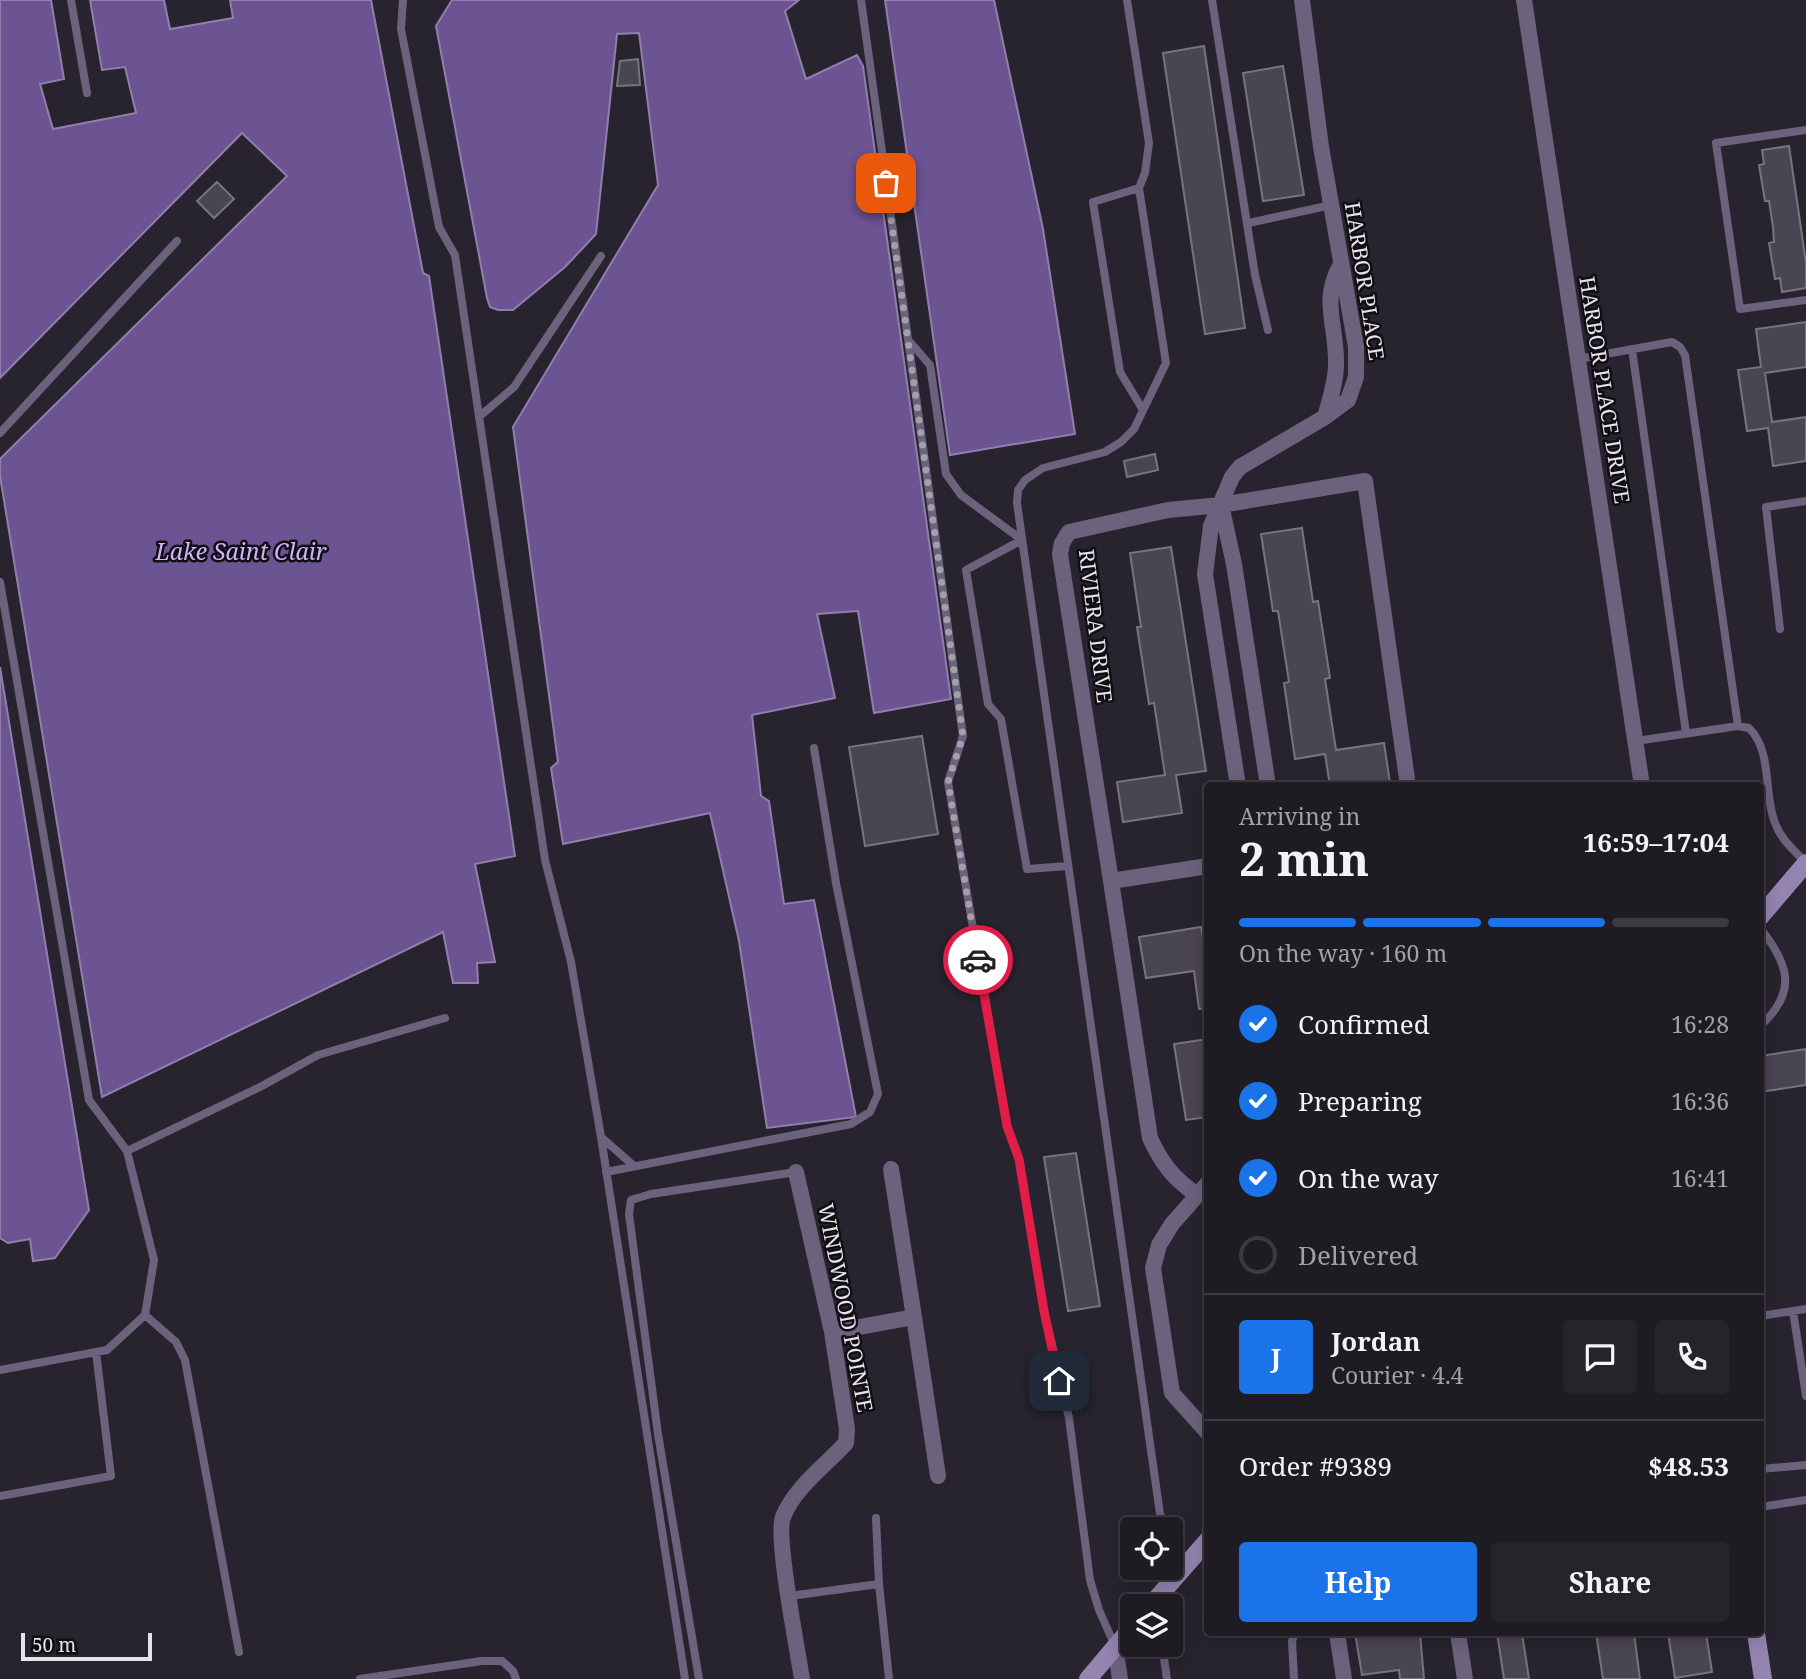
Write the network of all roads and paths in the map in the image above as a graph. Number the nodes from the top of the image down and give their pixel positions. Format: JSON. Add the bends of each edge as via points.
{"nodes":[{"id":1,"x":71,"y":0,"type":"edge"},
{"id":2,"x":403,"y":0,"type":"edge"},
{"id":3,"x":861,"y":0,"type":"edge"},
{"id":4,"x":1127,"y":0,"type":"edge"},
{"id":5,"x":1212,"y":0,"type":"edge"},
{"id":6,"x":1302,"y":0,"type":"edge"},
{"id":7,"x":1524,"y":0,"type":"edge"},
{"id":8,"x":87,"y":93,"type":"dead end"},
{"id":9,"x":1806,"y":130,"type":"edge"},
{"id":10,"x":1139,"y":188,"type":"junction"},
{"id":11,"x":1331,"y":205,"type":"junction"},
{"id":12,"x":1249,"y":223,"type":"junction"},
{"id":13,"x":177,"y":241,"type":"dead end"},
{"id":14,"x":601,"y":256,"type":"dead end"},
{"id":15,"x":1341,"y":264,"type":"junction"},
{"id":16,"x":1806,"y":300,"type":"edge"},
{"id":17,"x":1352,"y":316,"type":"junction"},
{"id":18,"x":1331,"y":320,"type":"junction"},
{"id":19,"x":1268,"y":330,"type":"dead end"},
{"id":20,"x":908,"y":339,"type":"junction"},
{"id":21,"x":1632,"y":349,"type":"junction"},
{"id":22,"x":1578,"y":359,"type":"junction"},
{"id":23,"x":1356,"y":377,"type":"junction"},
{"id":24,"x":1143,"y":410,"type":"junction"},
{"id":25,"x":480,"y":416,"type":"junction"},
{"id":26,"x":1325,"y":417,"type":"junction"},
{"id":27,"x":0,"y":433,"type":"edge"},
{"id":28,"x":1806,"y":502,"type":"edge"},
{"id":29,"x":1221,"y":505,"type":"junction"},
{"id":30,"x":1022,"y":540,"type":"junction"},
{"id":31,"x":0,"y":582,"type":"edge"},
{"id":32,"x":1780,"y":629,"type":"dead end"},
{"id":33,"x":1738,"y":726,"type":"junction"},
{"id":34,"x":1686,"y":733,"type":"junction"},
{"id":35,"x":1636,"y":741,"type":"junction"},
{"id":36,"x":814,"y":748,"type":"dead end"},
{"id":37,"x":1237,"y":782,"type":"edge"},
{"id":38,"x":1267,"y":782,"type":"edge"},
{"id":39,"x":1407,"y":782,"type":"edge"},
{"id":40,"x":1641,"y":782,"type":"edge"},
{"id":41,"x":1806,"y":863,"type":"edge"},
{"id":42,"x":1068,"y":866,"type":"junction"},
{"id":43,"x":1204,"y":867,"type":"edge"},
{"id":44,"x":1111,"y":881,"type":"junction"},
{"id":45,"x":1764,"y":911,"type":"edge"},
{"id":46,"x":1764,"y":934,"type":"edge"},
{"id":47,"x":445,"y":1018,"type":"dead end"},
{"id":48,"x":1764,"y":1022,"type":"edge"},
{"id":49,"x":600,"y":1137,"type":"junction"},
{"id":50,"x":127,"y":1151,"type":"junction"},
{"id":51,"x":634,"y":1166,"type":"junction"},
{"id":52,"x":891,"y":1169,"type":"dead end"},
{"id":53,"x":606,"y":1172,"type":"junction"},
{"id":54,"x":796,"y":1172,"type":"joint"},
{"id":55,"x":1202,"y":1189,"type":"edge"},
{"id":56,"x":1806,"y":1309,"type":"edge"},
{"id":57,"x":1793,"y":1311,"type":"junction"},
{"id":58,"x":145,"y":1315,"type":"junction"},
{"id":59,"x":1764,"y":1315,"type":"edge"},
{"id":60,"x":914,"y":1317,"type":"junction"},
{"id":61,"x":832,"y":1332,"type":"junction"},
{"id":62,"x":96,"y":1352,"type":"junction"},
{"id":63,"x":0,"y":1370,"type":"edge"},
{"id":64,"x":1806,"y":1395,"type":"edge"},
{"id":65,"x":1204,"y":1429,"type":"edge"},
{"id":66,"x":1806,"y":1465,"type":"edge"},
{"id":67,"x":1764,"y":1469,"type":"edge"},
{"id":68,"x":938,"y":1476,"type":"dead end"},
{"id":69,"x":0,"y":1496,"type":"edge"},
{"id":70,"x":1806,"y":1500,"type":"edge"},
{"id":71,"x":1764,"y":1506,"type":"edge"},
{"id":72,"x":1161,"y":1517,"type":"edge"},
{"id":73,"x":876,"y":1518,"type":"dead end"},
{"id":74,"x":1204,"y":1545,"type":"edge"},
{"id":75,"x":1183,"y":1559,"type":"edge"},
{"id":76,"x":1186,"y":1565,"type":"junction"},
{"id":77,"x":879,"y":1584,"type":"junction"},
{"id":78,"x":1162,"y":1594,"type":"edge"},
{"id":79,"x":790,"y":1596,"type":"junction"},
{"id":80,"x":1294,"y":1636,"type":"edge"},
{"id":81,"x":1337,"y":1636,"type":"edge"},
{"id":82,"x":1458,"y":1636,"type":"edge"},
{"id":83,"x":1756,"y":1636,"type":"edge"},
{"id":84,"x":1120,"y":1640,"type":"edge"},
{"id":85,"x":1115,"y":1646,"type":"junction"},
{"id":86,"x":239,"y":1652,"type":"dead end"},
{"id":87,"x":1164,"y":1657,"type":"edge"},
{"id":88,"x":360,"y":1679,"type":"edge"},
{"id":89,"x":516,"y":1679,"type":"edge"},
{"id":90,"x":684,"y":1679,"type":"edge"},
{"id":91,"x":698,"y":1679,"type":"edge"},
{"id":92,"x":802,"y":1679,"type":"edge"},
{"id":93,"x":889,"y":1679,"type":"edge"},
{"id":94,"x":1088,"y":1679,"type":"edge"},
{"id":95,"x":1120,"y":1679,"type":"edge"},
{"id":96,"x":1167,"y":1679,"type":"edge"},
{"id":97,"x":1294,"y":1679,"type":"edge"},
{"id":98,"x":1344,"y":1679,"type":"edge"},
{"id":99,"x":1465,"y":1679,"type":"edge"},
{"id":100,"x":1763,"y":1679,"type":"edge"}],
"edges":[{"from":1,"to":8,"type":"lane"},
{"from":2,"to":25,"type":"lane","via":[[401,29],[439,227],[455,255]]},
{"from":3,"to":20,"type":"lane"},
{"from":4,"to":10,"type":"lane","via":[[1149,143]]},
{"from":5,"to":12,"type":"lane"},
{"from":6,"to":11,"type":"street","name":"HARBOR PLACE"},
{"from":7,"to":22,"type":"street","name":"HARBOR PLACE DRIVE"},
{"from":9,"to":16,"type":"lane","via":[[1716,143],[1740,309]]},
{"from":10,"to":24,"type":"lane","via":[[1166,363]]},
{"from":10,"to":24,"type":"lane","via":[[1093,202],[1120,372]]},
{"from":11,"to":12,"type":"lane"},
{"from":11,"to":15,"type":"street","name":"HARBOR PLACE"},
{"from":12,"to":19,"type":"lane"},
{"from":13,"to":27,"type":"lane"},
{"from":14,"to":25,"type":"lane","via":[[514,387]]},
{"from":15,"to":17,"type":"street","name":"HARBOR PLACE"},
{"from":15,"to":18,"type":"street","via":[[1329,297]]},
{"from":15,"to":23,"type":"street","via":[[1354,288],[1362,326],[1365,359]]},
{"from":17,"to":18,"type":"street"},
{"from":17,"to":23,"type":"street","name":"HARBOR PLACE"},
{"from":18,"to":26,"type":"street","via":[[1335,383]]},
{"from":20,"to":30,"type":"lane","via":[[929,365],[946,474],[961,495]]},
{"from":20,"to":85,"type":"lane","via":[[963,736],[948,782],[1007,1126],[1019,1159],[1044,1311],[1069,1418],[1090,1580]]},
{"from":21,"to":22,"type":"lane"},
{"from":21,"to":33,"type":"lane","via":[[1672,342],[1685,355]]},
{"from":21,"to":34,"type":"lane"},
{"from":22,"to":35,"type":"street","name":"HARBOR PLACE DRIVE"},
{"from":23,"to":26,"type":"street","name":"HARBOR PLACE","via":[[1348,400]]},
{"from":24,"to":30,"type":"lane","via":[[1134,429],[1105,452],[1043,468],[1025,481],[1018,490],[1017,503]]},
{"from":25,"to":49,"type":"lane","via":[[545,860],[571,962]]},
{"from":26,"to":29,"type":"street","name":"HARBOR PLACE","via":[[1240,467]]},
{"from":28,"to":32,"type":"lane","via":[[1766,507]]},
{"from":29,"to":37,"type":"street","via":[[1211,526],[1205,574]]},
{"from":29,"to":38,"type":"street"},
{"from":29,"to":39,"type":"street","name":"RIVIERA DRIVE","via":[[1365,481]]},
{"from":29,"to":44,"type":"street","name":"RIVIERA DRIVE","via":[[1168,510],[1078,529],[1069,532],[1062,543],[1060,554]]},
{"from":30,"to":42,"type":"lane"},
{"from":30,"to":42,"type":"lane","via":[[966,570],[988,704],[1001,719],[1027,869]]},
{"from":31,"to":50,"type":"lane","via":[[89,1100]]},
{"from":33,"to":34,"type":"lane"},
{"from":33,"to":41,"type":"lane","via":[[1749,728],[1761,744],[1775,823],[1783,840]]},
{"from":34,"to":35,"type":"lane"},
{"from":35,"to":40,"type":"street","name":"HARBOR PLACE DRIVE"},
{"from":36,"to":51,"type":"lane","via":[[878,1094],[870,1112],[851,1124]]},
{"from":41,"to":45,"type":"main road"},
{"from":42,"to":72,"type":"lane"},
{"from":43,"to":44,"type":"street"},
{"from":44,"to":55,"type":"street","name":"RIVIERA DRIVE","via":[[1150,1138],[1177,1181]]},
{"from":46,"to":48,"type":"lane","via":[[1786,973],[1785,994]]},
{"from":47,"to":50,"type":"lane","via":[[318,1055]]},
{"from":49,"to":51,"type":"lane"},
{"from":49,"to":53,"type":"lane"},
{"from":50,"to":58,"type":"lane","via":[[154,1260]]},
{"from":51,"to":53,"type":"lane"},
{"from":52,"to":60,"type":"street"},
{"from":53,"to":90,"type":"lane"},
{"from":54,"to":61,"type":"street","name":"WINDWOOD POINTE"},
{"from":54,"to":91,"type":"lane","via":[[631,1200],[629,1214],[659,1434]]},
{"from":55,"to":65,"type":"street","name":"RIVIERA DRIVE","via":[[1172,1224],[1159,1245],[1153,1268],[1172,1393]]},
{"from":56,"to":57,"type":"lane"},
{"from":57,"to":59,"type":"lane"},
{"from":57,"to":64,"type":"lane"},
{"from":58,"to":62,"type":"lane","via":[[107,1350]]},
{"from":58,"to":86,"type":"lane","via":[[176,1342],[185,1360]]},
{"from":60,"to":61,"type":"street"},
{"from":60,"to":68,"type":"street"},
{"from":61,"to":79,"type":"street","name":"WINDWOOD POINTE","via":[[846,1443],[800,1489],[782,1519]]},
{"from":62,"to":63,"type":"lane"},
{"from":62,"to":69,"type":"lane","via":[[111,1476]]},
{"from":66,"to":67,"type":"lane"},
{"from":70,"to":71,"type":"lane"},
{"from":73,"to":77,"type":"lane"},
{"from":74,"to":76,"type":"main road"},
{"from":75,"to":76,"type":"lane"},
{"from":76,"to":78,"type":"main road"},
{"from":77,"to":79,"type":"lane"},
{"from":77,"to":93,"type":"lane"},
{"from":79,"to":92,"type":"street","name":"WINDWOOD POINTE"},
{"from":80,"to":97,"type":"lane"},
{"from":81,"to":98,"type":"street"},
{"from":82,"to":99,"type":"street"},
{"from":83,"to":100,"type":"main road"},
{"from":84,"to":85,"type":"main road"},
{"from":85,"to":94,"type":"main road"},
{"from":85,"to":95,"type":"street"},
{"from":87,"to":96,"type":"lane"},
{"from":88,"to":89,"type":"lane","via":[[502,1661]]}]}
